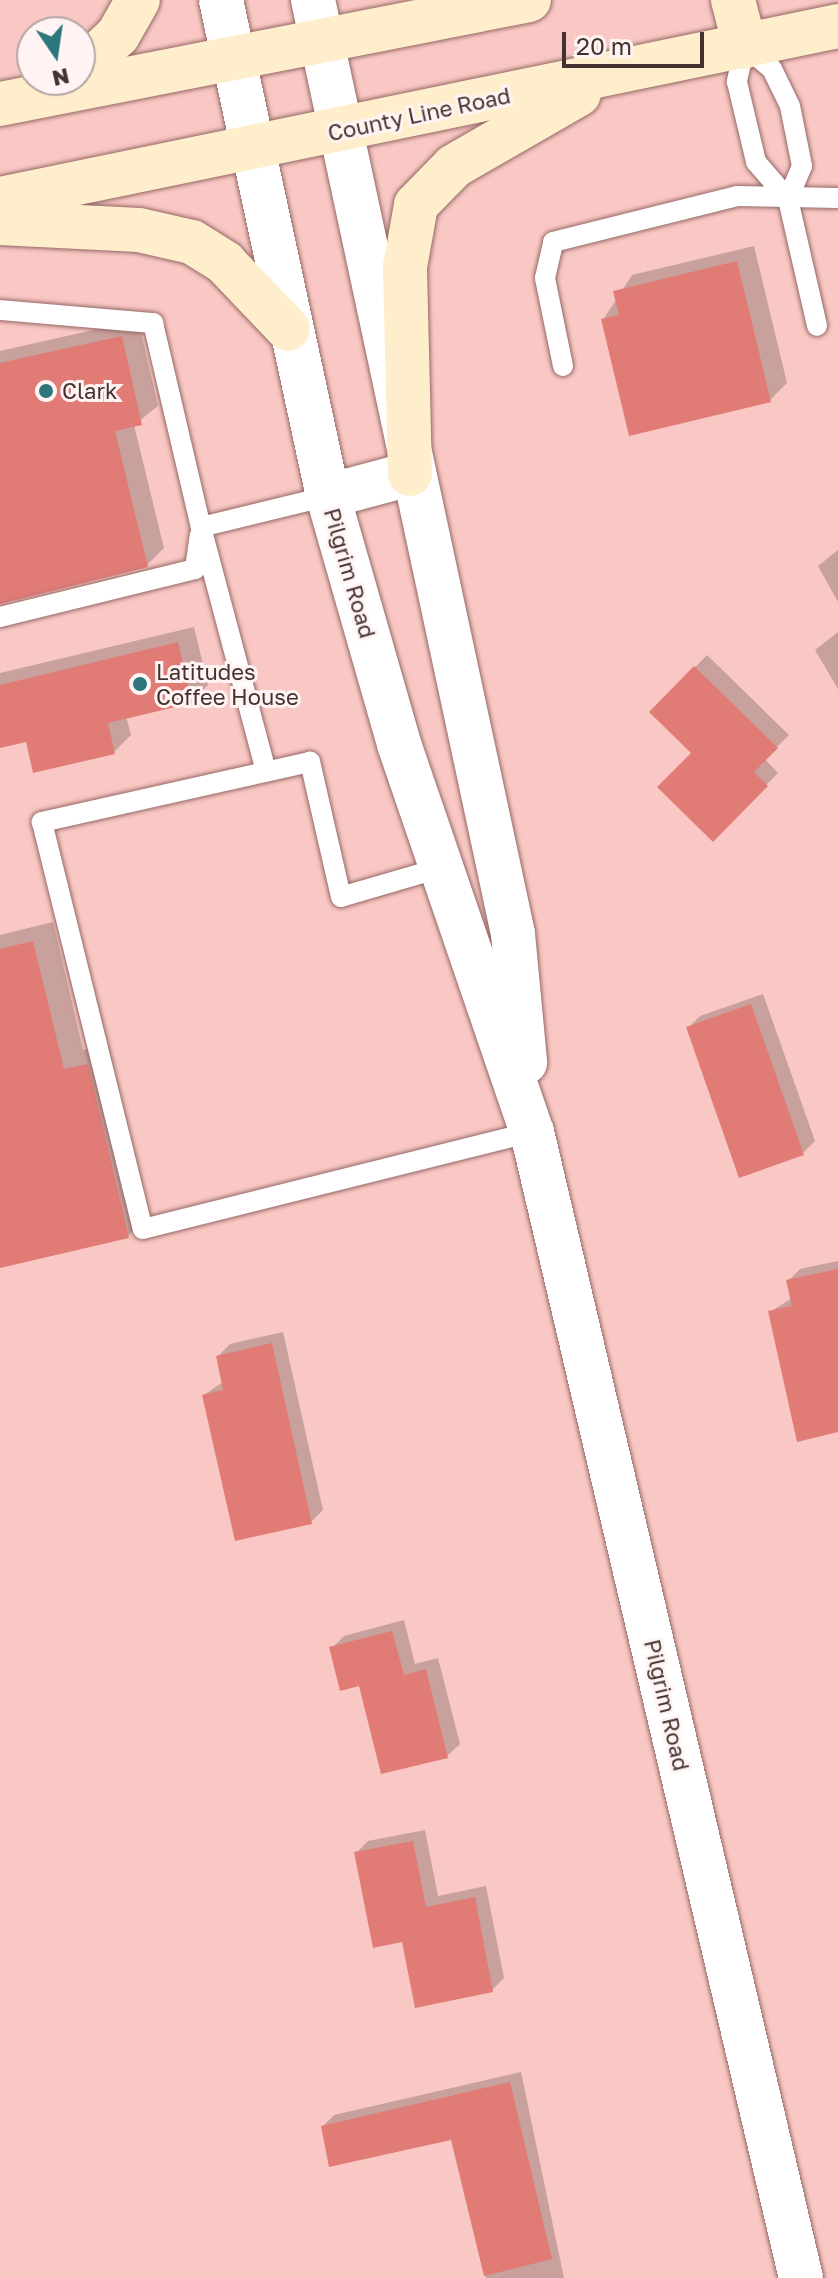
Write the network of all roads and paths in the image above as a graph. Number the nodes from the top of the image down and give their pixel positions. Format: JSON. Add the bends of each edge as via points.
{"nodes":[{"id":1,"x":138,"y":0,"type":"edge"},
{"id":2,"x":221,"y":0,"type":"edge"},
{"id":3,"x":529,"y":0,"type":"edge"},
{"id":4,"x":733,"y":0,"type":"edge"},
{"id":5,"x":316,"y":20,"type":"edge"},
{"id":6,"x":838,"y":26,"type":"edge"},
{"id":7,"x":745,"y":46,"type":"junction"},
{"id":8,"x":96,"y":55,"type":"edge"},
{"id":9,"x":233,"y":56,"type":"junction"},
{"id":10,"x":620,"y":72,"type":"junction"},
{"id":11,"x":96,"y":77,"type":"edge"},
{"id":12,"x":24,"y":96,"type":"edge"},
{"id":13,"x":0,"y":104,"type":"edge"},
{"id":14,"x":336,"y":131,"type":"junction"},
{"id":15,"x":250,"y":149,"type":"junction"},
{"id":16,"x":838,"y":198,"type":"edge"},
{"id":17,"x":0,"y":199,"type":"edge"},
{"id":18,"x":788,"y":199,"type":"junction"},
{"id":19,"x":0,"y":223,"type":"edge"},
{"id":20,"x":0,"y":310,"type":"edge"},
{"id":21,"x":817,"y":326,"type":"dead end"},
{"id":22,"x":288,"y":329,"type":"junction"},
{"id":23,"x":563,"y":366,"type":"dead end"},
{"id":24,"x":410,"y":474,"type":"junction"},
{"id":25,"x":328,"y":496,"type":"junction"},
{"id":26,"x":201,"y":527,"type":"junction"},
{"id":27,"x":0,"y":617,"type":"edge"},
{"id":28,"x":266,"y":771,"type":"junction"},
{"id":29,"x":440,"y":868,"type":"junction"},
{"id":30,"x":532,"y":1132,"type":"junction"},
{"id":31,"x":801,"y":2278,"type":"edge"}],
"edges":[{"from":1,"to":8,"type":"main road","via":[[118,35]]},
{"from":2,"to":9,"type":"street","name":"Pilgrim Road"},
{"from":3,"to":5,"type":"main road"},
{"from":4,"to":7,"type":"main road"},
{"from":5,"to":9,"type":"main road"},
{"from":5,"to":14,"type":"street","name":"Pilgrim Road"},
{"from":6,"to":7,"type":"main road","name":"County Line Road"},
{"from":7,"to":10,"type":"main road","name":"County Line Road"},
{"from":7,"to":18,"type":"lane","via":[[737,82],[756,162]]},
{"from":7,"to":18,"type":"lane","via":[[777,76],[790,106],[802,166]]},
{"from":9,"to":11,"type":"main road"},
{"from":9,"to":15,"type":"street","name":"Pilgrim Road"},
{"from":10,"to":14,"type":"main road","name":"County Line Road"},
{"from":10,"to":24,"type":"main road","via":[[469,157],[416,205],[405,267]]},
{"from":12,"to":13,"type":"main road"},
{"from":14,"to":15,"type":"main road","name":"County Line Road"},
{"from":14,"to":24,"type":"street","name":"Pilgrim Road"},
{"from":15,"to":17,"type":"main road","name":"County Line Road"},
{"from":15,"to":22,"type":"street","name":"Pilgrim Road"},
{"from":16,"to":18,"type":"lane"},
{"from":18,"to":21,"type":"lane"},
{"from":18,"to":23,"type":"lane","via":[[714,200],[553,242],[545,278]]},
{"from":19,"to":22,"type":"main road","via":[[139,230],[192,242],[241,277]]},
{"from":20,"to":26,"type":"lane","via":[[153,323]]},
{"from":22,"to":25,"type":"street","name":"Pilgrim Road"},
{"from":24,"to":25,"type":"street"},
{"from":24,"to":30,"type":"street","name":"Pilgrim Road","via":[[513,934]]},
{"from":25,"to":26,"type":"lane"},
{"from":25,"to":29,"type":"street","name":"Pilgrim Road"},
{"from":26,"to":27,"type":"lane","via":[[195,569]]},
{"from":26,"to":28,"type":"lane"},
{"from":28,"to":29,"type":"lane","via":[[310,762],[341,897]]},
{"from":28,"to":30,"type":"lane","via":[[42,822],[143,1229]]},
{"from":29,"to":30,"type":"street","name":"Pilgrim Road"},
{"from":30,"to":31,"type":"street","name":"Pilgrim Road"}]}
